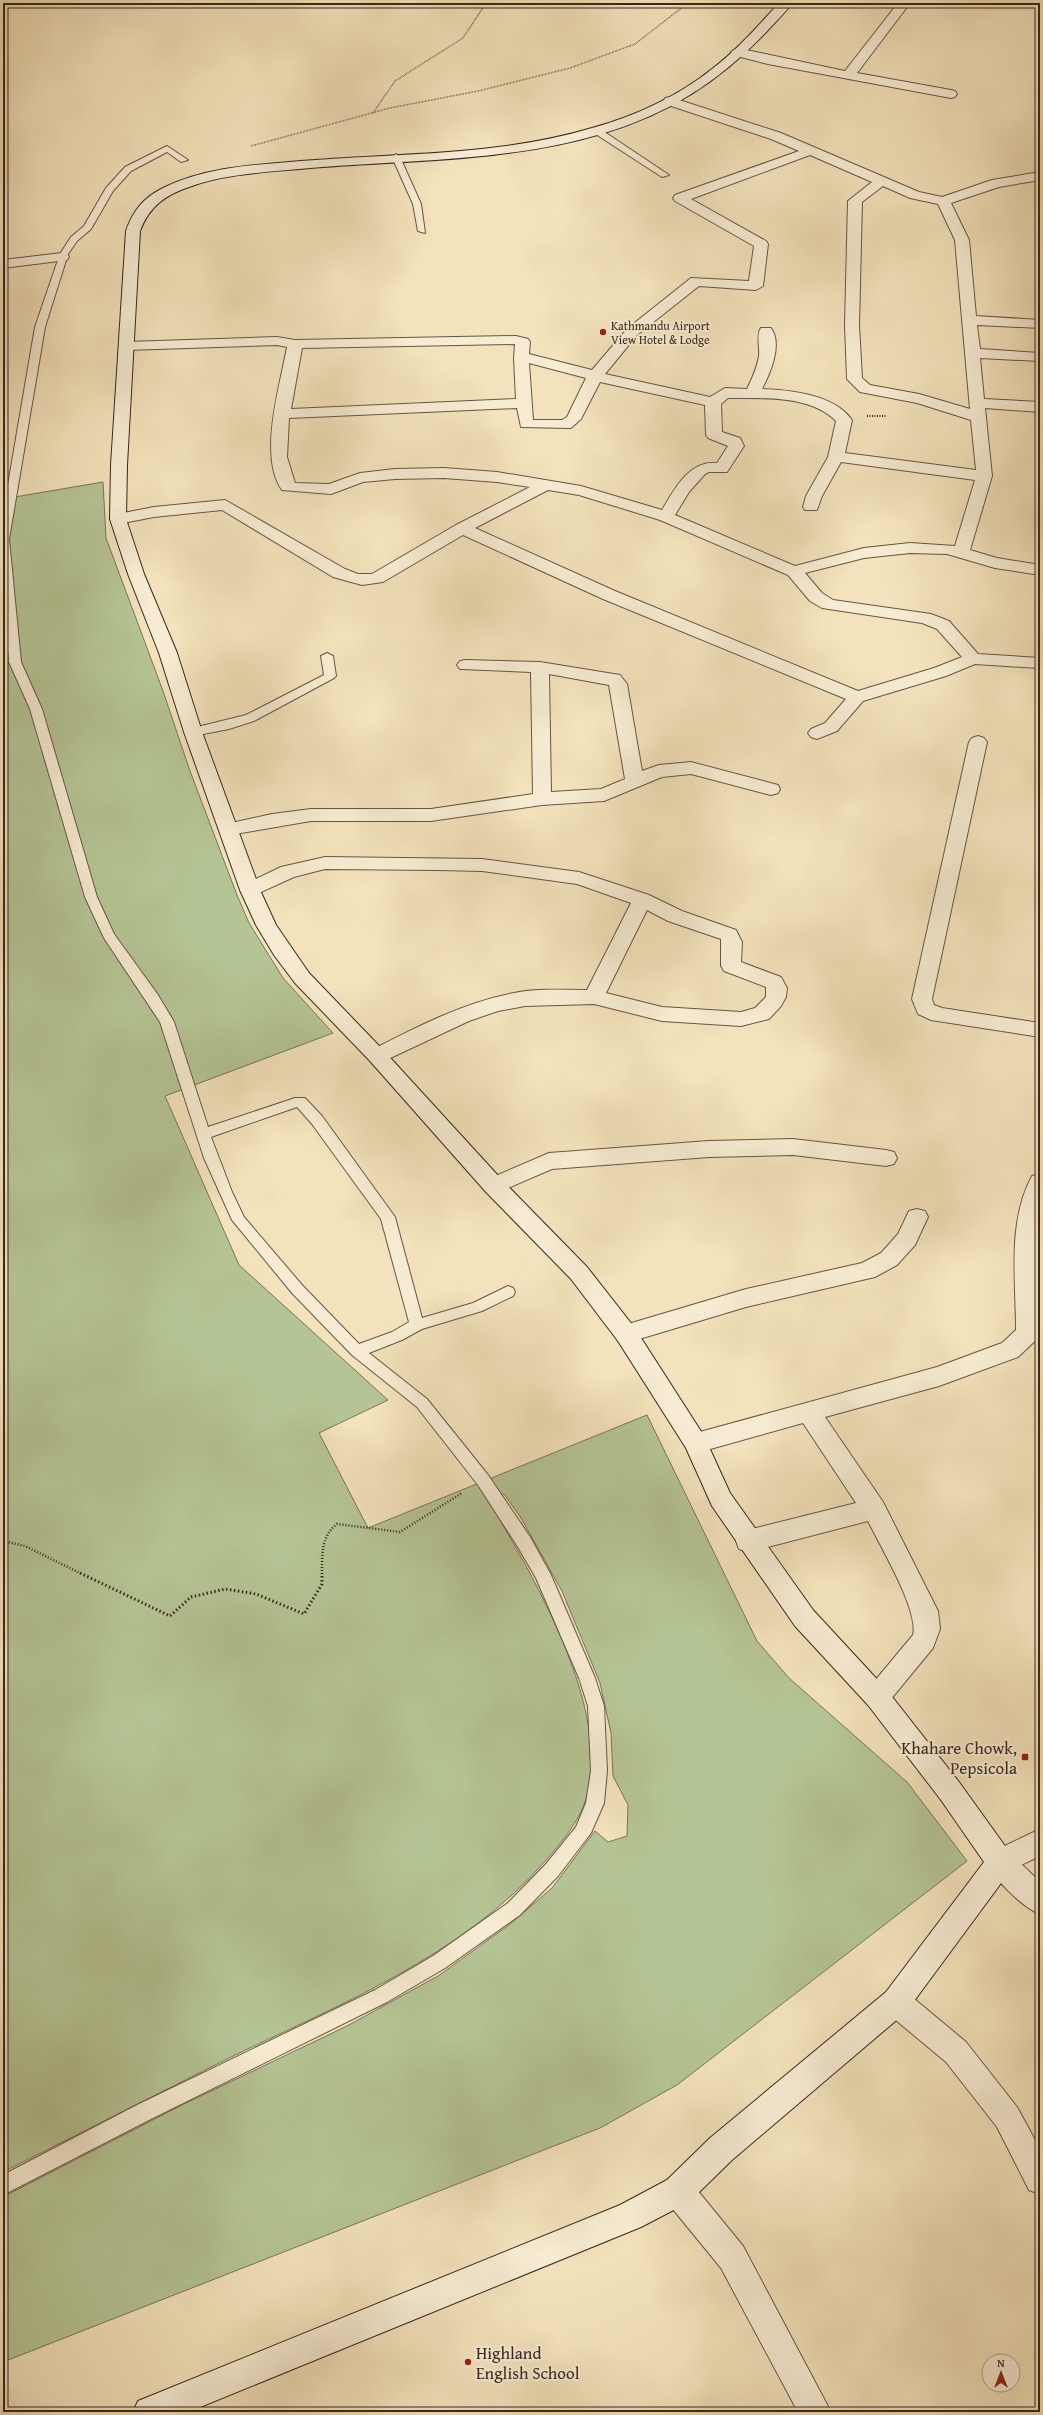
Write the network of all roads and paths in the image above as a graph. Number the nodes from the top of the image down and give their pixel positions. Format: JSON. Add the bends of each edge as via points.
{"nodes":[{"id":1,"x":486,"y":3,"type":"edge"},
{"id":2,"x":688,"y":3,"type":"edge"},
{"id":3,"x":786,"y":3,"type":"edge"},
{"id":4,"x":899,"y":3,"type":"edge"},
{"id":5,"x":737,"y":52,"type":"junction"},
{"id":6,"x":849,"y":74,"type":"junction"},
{"id":7,"x":951,"y":94,"type":"dead end"},
{"id":8,"x":670,"y":101,"type":"junction"},
{"id":9,"x":372,"y":113,"type":"junction"},
{"id":10,"x":597,"y":131,"type":"junction"},
{"id":11,"x":248,"y":147,"type":"dead end"},
{"id":12,"x":810,"y":151,"type":"junction"},
{"id":13,"x":396,"y":157,"type":"junction"},
{"id":14,"x":184,"y":160,"type":"dead end"},
{"id":15,"x":665,"y":174,"type":"dead end"},
{"id":16,"x":1040,"y":176,"type":"edge"},
{"id":17,"x":882,"y":181,"type":"junction"},
{"id":18,"x":942,"y":201,"type":"junction"},
{"id":19,"x":422,"y":231,"type":"dead end"},
{"id":20,"x":62,"y":257,"type":"junction"},
{"id":21,"x":3,"y":264,"type":"edge"},
{"id":22,"x":969,"y":320,"type":"junction"},
{"id":23,"x":1040,"y":324,"type":"edge"},
{"id":24,"x":766,"y":331,"type":"dead end"},
{"id":25,"x":295,"y":344,"type":"junction"},
{"id":26,"x":126,"y":346,"type":"junction"},
{"id":27,"x":972,"y":353,"type":"junction"},
{"id":28,"x":1040,"y":357,"type":"edge"},
{"id":29,"x":521,"y":358,"type":"junction"},
{"id":30,"x":595,"y":376,"type":"junction"},
{"id":31,"x":752,"y":393,"type":"junction"},
{"id":32,"x":713,"y":402,"type":"junction"},
{"id":33,"x":524,"y":403,"type":"junction"},
{"id":34,"x":1040,"y":407,"type":"edge"},
{"id":35,"x":978,"y":410,"type":"junction"},
{"id":36,"x":282,"y":414,"type":"junction"},
{"id":37,"x":836,"y":457,"type":"junction"},
{"id":38,"x":984,"y":476,"type":"junction"},
{"id":39,"x":546,"y":485,"type":"junction"},
{"id":40,"x":811,"y":507,"type":"dead end"},
{"id":41,"x":666,"y":517,"type":"junction"},
{"id":42,"x":118,"y":519,"type":"junction"},
{"id":43,"x":462,"y":528,"type":"junction"},
{"id":44,"x":962,"y":553,"type":"junction"},
{"id":45,"x":1040,"y":570,"type":"edge"},
{"id":46,"x":794,"y":571,"type":"junction"},
{"id":47,"x":328,"y":656,"type":"dead end"},
{"id":48,"x":973,"y":659,"type":"junction"},
{"id":49,"x":1040,"y":663,"type":"edge"},
{"id":50,"x":466,"y":665,"type":"dead end"},
{"id":51,"x":540,"y":667,"type":"junction"},
{"id":52,"x":857,"y":697,"type":"junction"},
{"id":53,"x":193,"y":732,"type":"junction"},
{"id":54,"x":817,"y":733,"type":"dead end"},
{"id":55,"x":978,"y":742,"type":"dead end"},
{"id":56,"x":635,"y":782,"type":"junction"},
{"id":57,"x":771,"y":789,"type":"dead end"},
{"id":58,"x":542,"y":799,"type":"junction"},
{"id":59,"x":229,"y":829,"type":"junction"},
{"id":60,"x":250,"y":890,"type":"junction"},
{"id":61,"x":642,"y":900,"type":"junction"},
{"id":62,"x":594,"y":997,"type":"junction"},
{"id":63,"x":1040,"y":1030,"type":"edge"},
{"id":64,"x":377,"y":1056,"type":"junction"},
{"id":65,"x":204,"y":1134,"type":"junction"},
{"id":66,"x":886,"y":1158,"type":"dead end"},
{"id":67,"x":1040,"y":1182,"type":"edge"},
{"id":68,"x":494,"y":1186,"type":"junction"},
{"id":69,"x":917,"y":1217,"type":"dead end"},
{"id":70,"x":508,"y":1292,"type":"dead end"},
{"id":71,"x":417,"y":1325,"type":"junction"},
{"id":72,"x":626,"y":1334,"type":"junction"},
{"id":73,"x":357,"y":1351,"type":"junction"},
{"id":74,"x":808,"y":1411,"type":"junction"},
{"id":75,"x":696,"y":1442,"type":"junction"},
{"id":76,"x":483,"y":1480,"type":"junction"},
{"id":77,"x":874,"y":1509,"type":"junction"},
{"id":78,"x":3,"y":1541,"type":"edge"},
{"id":79,"x":748,"y":1541,"type":"junction"},
{"id":80,"x":877,"y":1696,"type":"junction"},
{"id":81,"x":1040,"y":1842,"type":"edge"},
{"id":82,"x":1000,"y":1862,"type":"junction"},
{"id":83,"x":1040,"y":1901,"type":"edge"},
{"id":84,"x":896,"y":2002,"type":"junction"},
{"id":85,"x":1040,"y":2178,"type":"edge"},
{"id":86,"x":3,"y":2185,"type":"edge"},
{"id":87,"x":678,"y":2191,"type":"junction"},
{"id":88,"x":149,"y":2412,"type":"edge"},
{"id":89,"x":815,"y":2412,"type":"edge"}],
"edges":[{"from":1,"to":9,"type":"path","via":[[463,38],[395,81]]},
{"from":2,"to":9,"type":"path","via":[[635,44],[570,68],[478,91]]},
{"from":3,"to":5,"type":"street"},
{"from":4,"to":6,"type":"street"},
{"from":5,"to":6,"type":"street"},
{"from":5,"to":8,"type":"street","via":[[719,71]]},
{"from":6,"to":7,"type":"street"},
{"from":8,"to":10,"type":"street"},
{"from":8,"to":12,"type":"street","via":[[776,136]]},
{"from":9,"to":11,"type":"path"},
{"from":10,"to":13,"type":"street","via":[[550,143],[504,150]]},
{"from":10,"to":15,"type":"lane"},
{"from":12,"to":17,"type":"street"},
{"from":12,"to":30,"type":"street","via":[[680,198],[761,244],[756,286],[696,281],[632,332]]},
{"from":13,"to":19,"type":"lane","via":[[417,204]]},
{"from":13,"to":26,"type":"street","via":[[240,172],[186,184],[150,201],[139,215],[133,231]]},
{"from":14,"to":20,"type":"lane","via":[[167,149],[128,169],[109,190],[88,227],[74,239]]},
{"from":16,"to":18,"type":"street","via":[[997,183]]},
{"from":17,"to":18,"type":"street","via":[[915,195]]},
{"from":17,"to":35,"type":"street","via":[[855,201],[852,325],[855,379],[865,389]]},
{"from":18,"to":22,"type":"street","via":[[962,240]]},
{"from":20,"to":21,"type":"street"},
{"from":20,"to":65,"type":"lane","via":[[40,327],[4,539],[16,662],[36,709],[91,897],[108,935],[167,1022]]},
{"from":22,"to":23,"type":"street"},
{"from":22,"to":27,"type":"street"},
{"from":24,"to":31,"type":"street","via":[[769,349]]},
{"from":25,"to":26,"type":"street","via":[[277,341]]},
{"from":25,"to":29,"type":"street","via":[[516,340],[523,342]]},
{"from":25,"to":36,"type":"street"},
{"from":26,"to":42,"type":"street"},
{"from":27,"to":28,"type":"street"},
{"from":27,"to":35,"type":"street"},
{"from":29,"to":30,"type":"street","via":[[540,360]]},
{"from":29,"to":33,"type":"street"},
{"from":30,"to":32,"type":"street"},
{"from":30,"to":33,"type":"street","via":[[573,419],[566,425],[526,424]]},
{"from":31,"to":32,"type":"street","via":[[725,393]]},
{"from":31,"to":37,"type":"street","via":[[815,401],[838,414],[844,420]]},
{"from":32,"to":41,"type":"street","via":[[714,435],[734,441],[736,446],[721,469],[705,468],[699,472],[680,494]]},
{"from":33,"to":36,"type":"street"},
{"from":34,"to":35,"type":"street"},
{"from":35,"to":38,"type":"street"},
{"from":36,"to":39,"type":"street","via":[[279,457],[288,487],[331,489],[360,478],[437,473],[497,477]]},
{"from":37,"to":38,"type":"street"},
{"from":37,"to":40,"type":"street","via":[[814,496]]},
{"from":38,"to":44,"type":"street"},
{"from":39,"to":41,"type":"street","via":[[581,491]]},
{"from":39,"to":43,"type":"street"},
{"from":41,"to":46,"type":"street"},
{"from":42,"to":43,"type":"street","via":[[154,512],[225,505],[339,573],[365,581],[377,578]]},
{"from":42,"to":53,"type":"street","via":[[136,574],[168,653]]},
{"from":43,"to":52,"type":"street","via":[[584,584]]},
{"from":44,"to":45,"type":"street","via":[[994,563]]},
{"from":44,"to":46,"type":"street","via":[[948,549],[910,548],[864,553]]},
{"from":46,"to":48,"type":"street","via":[[816,598],[828,604],[918,616],[943,625]]},
{"from":47,"to":53,"type":"lane","via":[[330,676],[250,718]]},
{"from":48,"to":49,"type":"street"},
{"from":48,"to":52,"type":"street","via":[[940,672]]},
{"from":50,"to":51,"type":"street"},
{"from":51,"to":56,"type":"street","via":[[614,679],[618,684]]},
{"from":51,"to":58,"type":"street"},
{"from":52,"to":54,"type":"street","via":[[831,727]]},
{"from":53,"to":59,"type":"street"},
{"from":55,"to":63,"type":"street","via":[[922,999],[925,1009],[938,1014]]},
{"from":56,"to":57,"type":"street","via":[[659,770],[691,768]]},
{"from":56,"to":58,"type":"street","via":[[604,795]]},
{"from":58,"to":59,"type":"street","via":[[431,816],[311,816],[272,820]]},
{"from":59,"to":60,"type":"street"},
{"from":60,"to":61,"type":"street","via":[[288,872],[325,863],[482,865],[579,878]]},
{"from":60,"to":64,"type":"street","via":[[280,950],[302,978]]},
{"from":61,"to":62,"type":"street"},
{"from":61,"to":62,"type":"street","via":[[675,916],[729,935],[732,942],[730,966],[774,982],[777,988],[776,997],[762,1014],[741,1019],[662,1014]]},
{"from":62,"to":64,"type":"street","via":[[551,996],[514,1000],[443,1023]]},
{"from":64,"to":68,"type":"street"},
{"from":65,"to":71,"type":"lane","via":[[300,1101],[317,1120],[388,1217]]},
{"from":65,"to":73,"type":"lane","via":[[225,1192],[239,1220],[297,1289]]},
{"from":66,"to":68,"type":"street","via":[[793,1147],[709,1149],[549,1161]]},
{"from":67,"to":74,"type":"street","via":[[1035,1194],[1026,1252],[1028,1333],[1010,1350],[946,1374]]},
{"from":68,"to":72,"type":"street","via":[[579,1273]]},
{"from":69,"to":72,"type":"street","via":[[907,1238],[889,1259],[867,1271],[746,1298]]},
{"from":70,"to":71,"type":"lane","via":[[477,1307]]},
{"from":71,"to":73,"type":"lane","via":[[397,1336]]},
{"from":72,"to":75,"type":"street"},
{"from":73,"to":76,"type":"lane","via":[[422,1403]]},
{"from":74,"to":75,"type":"street"},
{"from":74,"to":77,"type":"street"},
{"from":75,"to":79,"type":"street","via":[[721,1499]]},
{"from":76,"to":78,"type":"path","via":[[400,1532],[337,1524],[328,1530],[322,1553],[322,1584],[304,1614],[256,1594],[225,1589],[191,1597],[170,1616],[25,1546]]},
{"from":76,"to":86,"type":"lane","via":[[543,1575],[587,1678],[596,1706],[599,1765],[596,1803],[582,1832],[552,1870],[514,1909],[439,1962],[381,1996]]},
{"from":77,"to":79,"type":"street"},
{"from":77,"to":80,"type":"street","via":[[925,1611],[927,1629],[924,1640]]},
{"from":79,"to":80,"type":"street","via":[[804,1618]]},
{"from":80,"to":82,"type":"street","via":[[950,1791]]},
{"from":81,"to":82,"type":"street"},
{"from":82,"to":83,"type":"street"},
{"from":82,"to":84,"type":"street"},
{"from":84,"to":85,"type":"street","via":[[956,2052],[1008,2117]]},
{"from":84,"to":87,"type":"street","via":[[721,2149]]},
{"from":87,"to":88,"type":"street","via":[[630,2216]]},
{"from":87,"to":89,"type":"street","via":[[732,2257]]}]}
